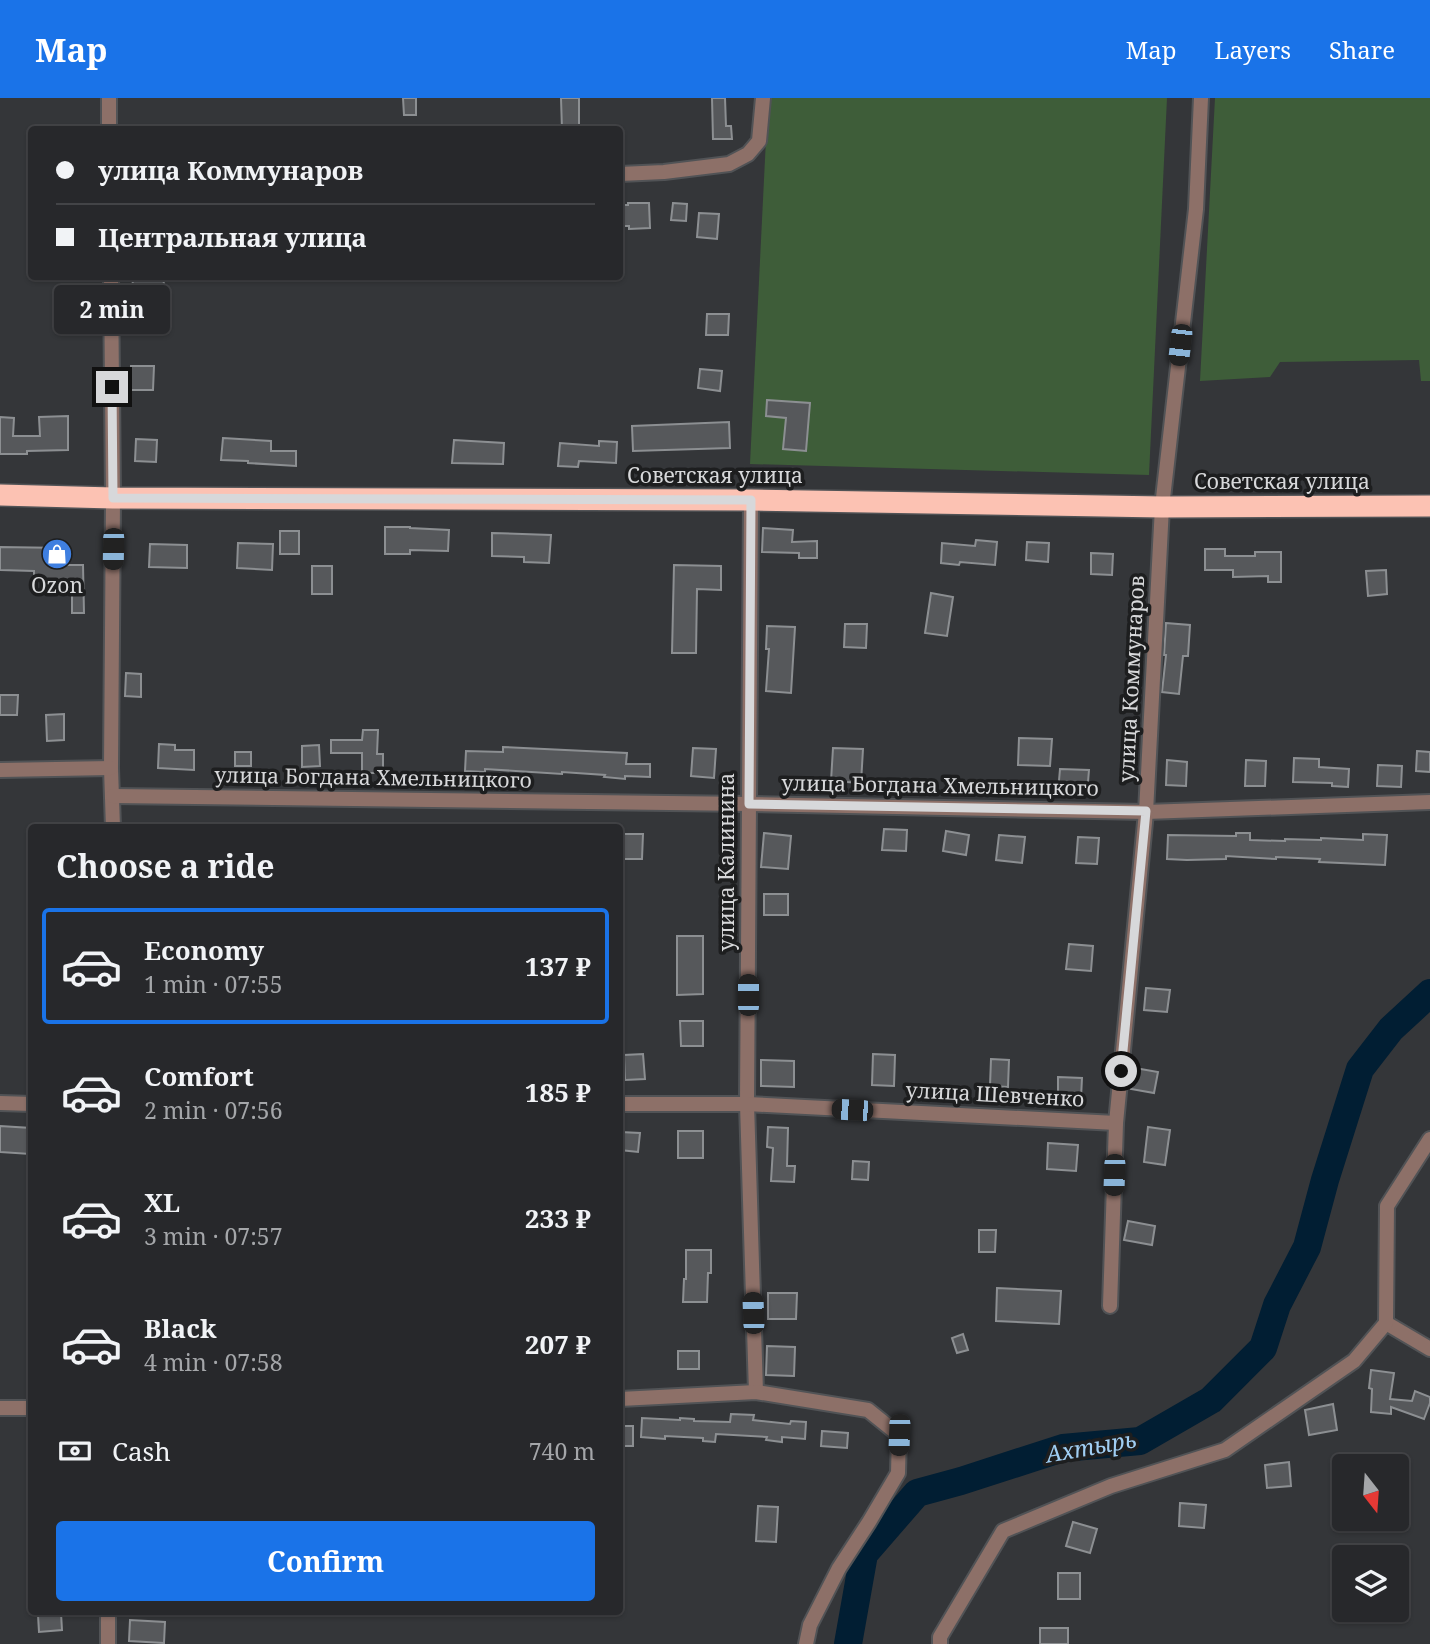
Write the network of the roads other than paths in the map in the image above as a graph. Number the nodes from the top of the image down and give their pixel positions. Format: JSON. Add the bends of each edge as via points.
{"nodes":[{"id":1,"x":109,"y":98,"type":"edge"},
{"id":2,"x":763,"y":98,"type":"edge"},
{"id":3,"x":1201,"y":98,"type":"edge"},
{"id":4,"x":109,"y":126,"type":"edge"},
{"id":5,"x":623,"y":174,"type":"edge"},
{"id":6,"x":111,"y":280,"type":"edge"},
{"id":7,"x":0,"y":495,"type":"edge"},
{"id":8,"x":113,"y":498,"type":"junction"},
{"id":9,"x":751,"y":500,"type":"junction"},
{"id":10,"x":1430,"y":506,"type":"edge"},
{"id":11,"x":1162,"y":508,"type":"junction"},
{"id":12,"x":111,"y":768,"type":"junction"},
{"id":13,"x":0,"y":770,"type":"edge"},
{"id":14,"x":113,"y":796,"type":"junction"},
{"id":15,"x":1430,"y":802,"type":"edge"},
{"id":16,"x":749,"y":804,"type":"junction"},
{"id":17,"x":1146,"y":811,"type":"junction"},
{"id":18,"x":113,"y":824,"type":"edge"},
{"id":19,"x":0,"y":1103,"type":"edge"},
{"id":20,"x":28,"y":1104,"type":"edge"},
{"id":21,"x":623,"y":1104,"type":"edge"},
{"id":22,"x":747,"y":1104,"type":"junction"},
{"id":23,"x":1116,"y":1122,"type":"junction"},
{"id":24,"x":1430,"y":1139,"type":"edge"},
{"id":25,"x":1110,"y":1306,"type":"dead end"},
{"id":26,"x":1386,"y":1323,"type":"junction"},
{"id":27,"x":1430,"y":1349,"type":"edge"},
{"id":28,"x":756,"y":1392,"type":"junction"},
{"id":29,"x":623,"y":1399,"type":"edge"},
{"id":30,"x":0,"y":1408,"type":"edge"},
{"id":31,"x":28,"y":1408,"type":"edge"},
{"id":32,"x":108,"y":1615,"type":"edge"},
{"id":33,"x":108,"y":1644,"type":"edge"},
{"id":34,"x":806,"y":1644,"type":"edge"},
{"id":35,"x":940,"y":1644,"type":"edge"}],
"edges":[{"from":1,"to":4,"type":"street"},
{"from":2,"to":5,"type":"street","via":[[759,141],[748,154],[729,164]]},
{"from":3,"to":11,"type":"street","name":"улица Коммунаров","via":[[1196,209]]},
{"from":6,"to":8,"type":"street"},
{"from":7,"to":8,"type":"highway","name":"Советская улица"},
{"from":8,"to":9,"type":"highway","name":"Советская улица"},
{"from":8,"to":12,"type":"street"},
{"from":9,"to":11,"type":"highway","name":"Советская улица"},
{"from":9,"to":16,"type":"street","name":"улица Калинина"},
{"from":10,"to":11,"type":"highway","name":"Советская улица"},
{"from":11,"to":17,"type":"street","name":"улица Коммунаров"},
{"from":12,"to":13,"type":"street"},
{"from":12,"to":14,"type":"street"},
{"from":14,"to":16,"type":"street","name":"улица Богдана Хмельницкого"},
{"from":14,"to":18,"type":"street"},
{"from":15,"to":17,"type":"street","name":"улица Богдана Хмельницкого"},
{"from":16,"to":17,"type":"street","name":"улица Богдана Хмельницкого"},
{"from":16,"to":22,"type":"street","name":"улица Калинина"},
{"from":17,"to":23,"type":"street","name":"улица Коммунаров"},
{"from":19,"to":20,"type":"street"},
{"from":21,"to":22,"type":"street","name":"улица Шевченко"},
{"from":22,"to":23,"type":"street","name":"улица Шевченко"},
{"from":22,"to":28,"type":"street","name":"улица Калинина"},
{"from":23,"to":25,"type":"street","name":"улица Коммунаров"},
{"from":24,"to":26,"type":"street","via":[[1387,1206]]},
{"from":26,"to":27,"type":"street"},
{"from":26,"to":35,"type":"street","via":[[1354,1361],[1226,1450],[1111,1486],[1003,1531]]},
{"from":28,"to":29,"type":"street"},
{"from":28,"to":34,"type":"street","via":[[868,1410],[899,1435],[898,1473],[839,1568],[810,1626]]},
{"from":30,"to":31,"type":"street"},
{"from":32,"to":33,"type":"street"}]}
